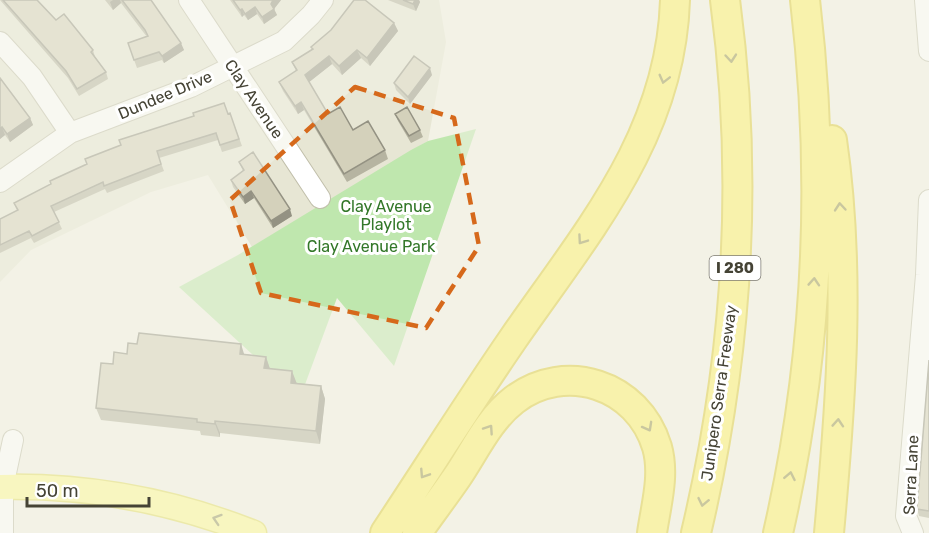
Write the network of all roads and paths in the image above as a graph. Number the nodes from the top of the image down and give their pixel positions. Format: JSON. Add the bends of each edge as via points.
{"nodes":[{"id":1,"x":189,"y":0,"type":"edge"},
{"id":2,"x":323,"y":0,"type":"edge"},
{"id":3,"x":675,"y":0,"type":"edge"},
{"id":4,"x":725,"y":0,"type":"edge"},
{"id":5,"x":925,"y":0,"type":"edge"},
{"id":6,"x":807,"y":11,"type":"edge"},
{"id":7,"x":0,"y":42,"type":"edge"},
{"id":8,"x":929,"y":51,"type":"edge"},
{"id":9,"x":232,"y":65,"type":"junction"},
{"id":10,"x":70,"y":133,"type":"junction"},
{"id":11,"x":0,"y":182,"type":"edge"},
{"id":12,"x":321,"y":198,"type":"dead end"},
{"id":13,"x":929,"y":200,"type":"edge"},
{"id":14,"x":13,"y":440,"type":"dead end"},
{"id":15,"x":457,"y":478,"type":"junction"},
{"id":16,"x":2,"y":487,"type":"edge"},
{"id":17,"x":3,"y":533,"type":"edge"},
{"id":18,"x":254,"y":533,"type":"edge"},
{"id":19,"x":385,"y":533,"type":"edge"},
{"id":20,"x":417,"y":533,"type":"edge"},
{"id":21,"x":434,"y":533,"type":"edge"},
{"id":22,"x":652,"y":533,"type":"edge"},
{"id":23,"x":696,"y":533,"type":"edge"},
{"id":24,"x":778,"y":533,"type":"edge"},
{"id":25,"x":829,"y":533,"type":"edge"},
{"id":26,"x":913,"y":533,"type":"edge"}],
"edges":[{"from":1,"to":9,"type":"street","name":"Clay Avenue"},
{"from":2,"to":9,"type":"street","name":"Dundee Drive","via":[[284,41]]},
{"from":3,"to":19,"type":"highway","one_way":true,"via":[[662,91],[632,163]]},
{"from":4,"to":23,"type":"highway","name":"Junipero Serra Freeway","number":"I 280","one_way":true,"via":[[737,151],[735,270],[718,422]]},
{"from":5,"to":8,"type":"street"},
{"from":24,"to":6,"type":"highway","one_way":true,"via":[[801,411],[815,270],[817,163]]},
{"from":25,"to":6,"type":"highway","one_way":true,"via":[[840,390],[843,252],[831,137]]},
{"from":7,"to":10,"type":"street","via":[[32,77]]},
{"from":9,"to":10,"type":"street","name":"Dundee Drive","via":[[191,87]]},
{"from":9,"to":12,"type":"street","name":"Clay Avenue"},
{"from":10,"to":11,"type":"street","name":"Dundee Drive"},
{"from":13,"to":26,"type":"street","name":"Serra Lane","via":[[906,516]]},
{"from":14,"to":16,"type":"street"},
{"from":15,"to":20,"type":"highway"},
{"from":15,"to":21,"type":"highway"},
{"from":15,"to":22,"type":"highway","one_way":true,"via":[[501,412],[523,393],[550,381],[593,383],[635,409],[653,435],[660,470]]},
{"from":16,"to":17,"type":"street"},
{"from":18,"to":16,"type":"main road","one_way":true,"via":[[188,510],[123,496]]}]}
